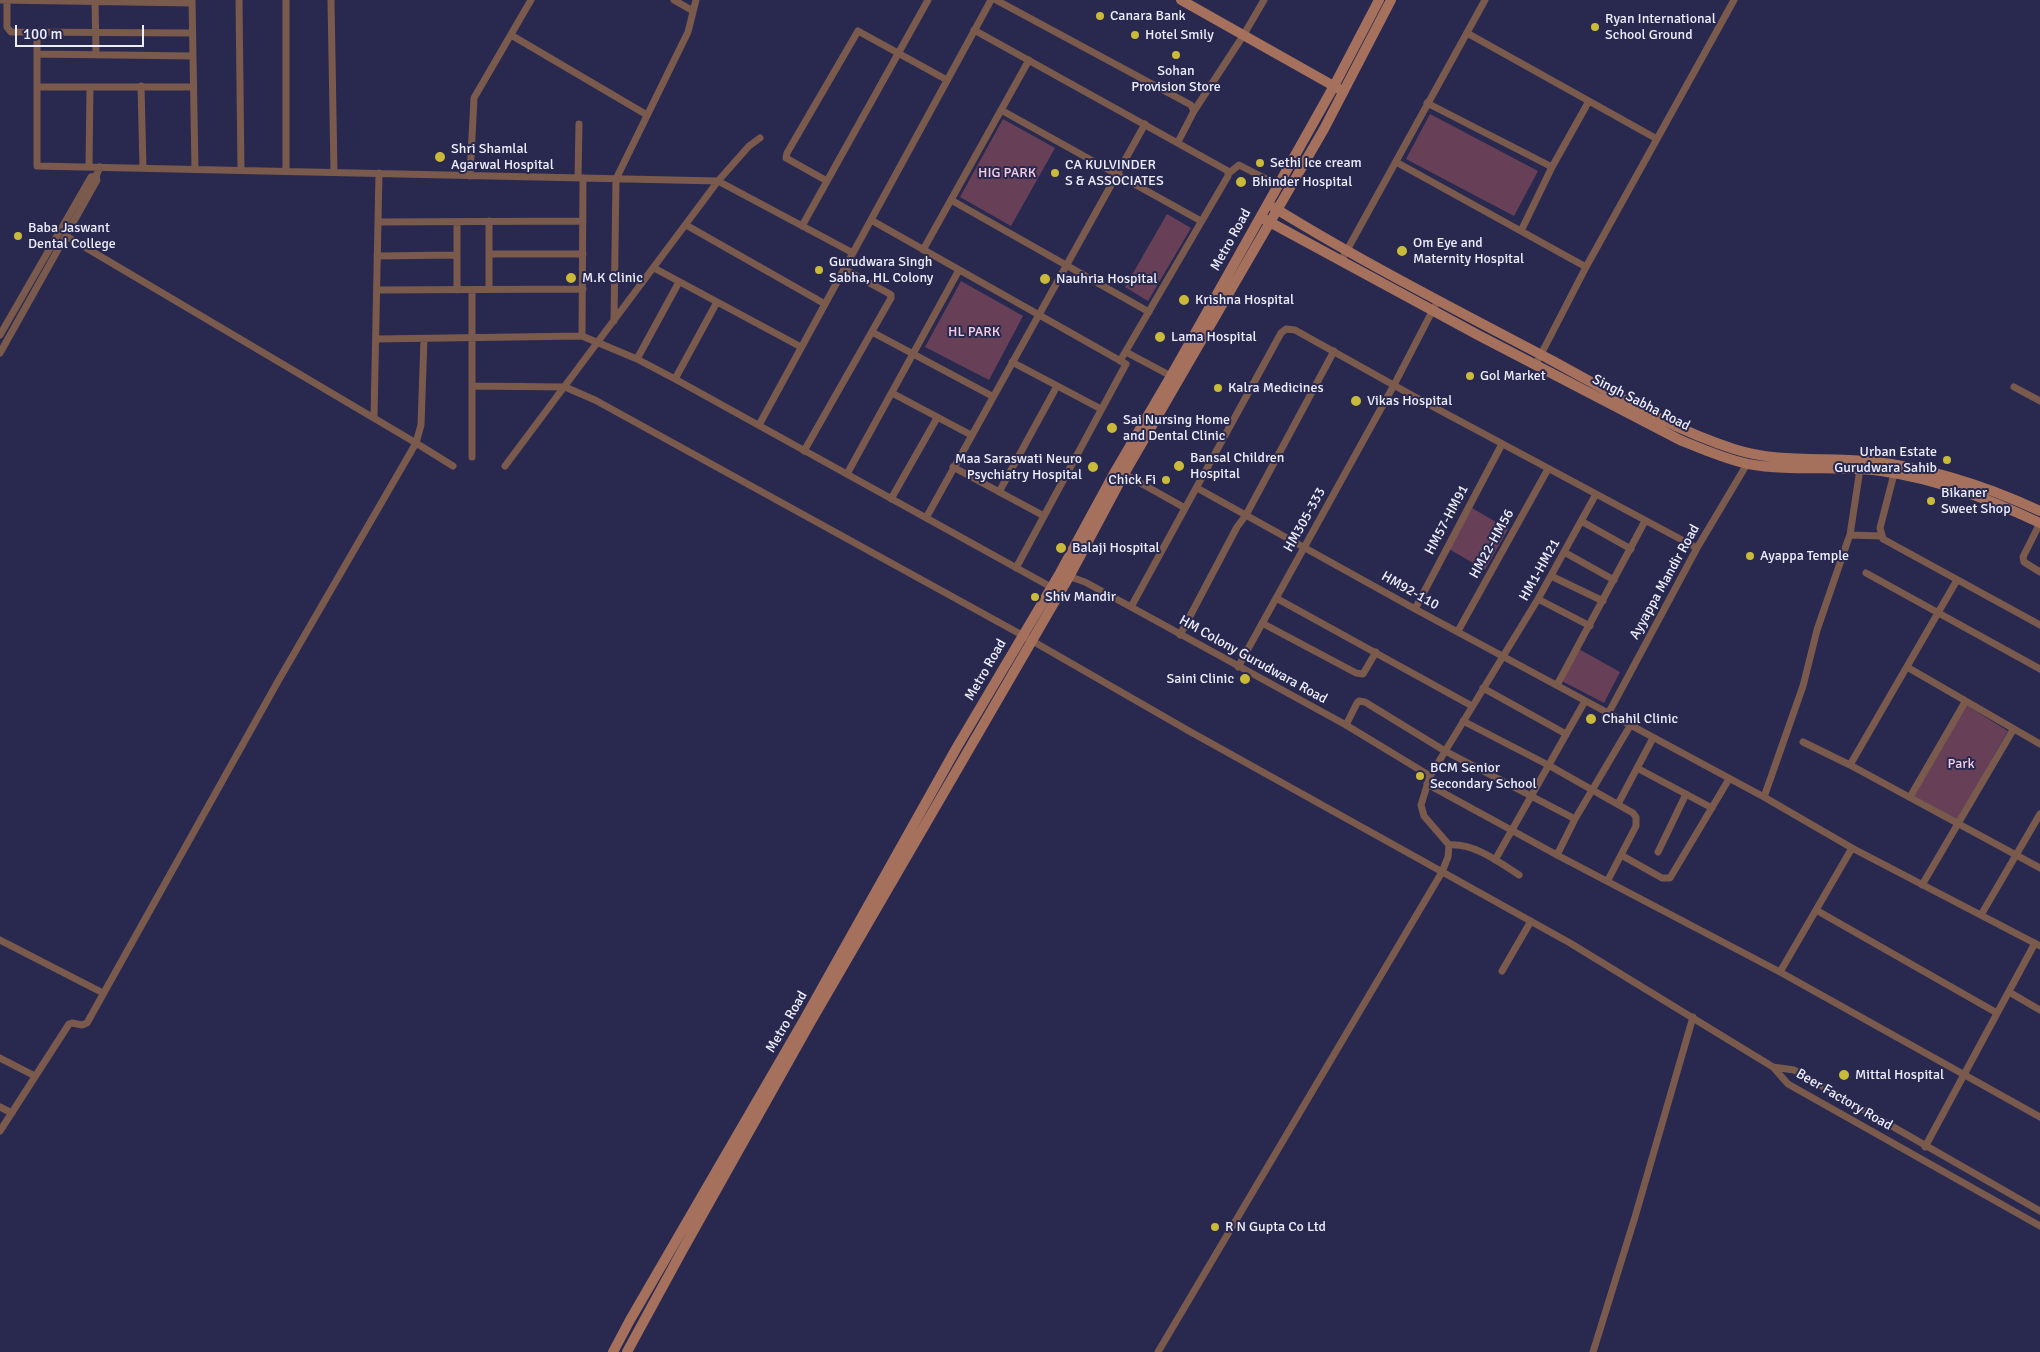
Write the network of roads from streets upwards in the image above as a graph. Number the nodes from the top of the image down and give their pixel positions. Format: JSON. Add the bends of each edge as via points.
{"nodes":[{"id":1,"x":0,"y":0,"type":"edge"},
{"id":2,"x":7,"y":0,"type":"edge"},
{"id":3,"x":239,"y":0,"type":"edge"},
{"id":4,"x":286,"y":0,"type":"edge"},
{"id":5,"x":331,"y":0,"type":"edge"},
{"id":6,"x":531,"y":0,"type":"edge"},
{"id":7,"x":674,"y":0,"type":"edge"},
{"id":8,"x":696,"y":0,"type":"edge"},
{"id":9,"x":928,"y":0,"type":"edge"},
{"id":10,"x":991,"y":0,"type":"edge"},
{"id":11,"x":996,"y":0,"type":"edge"},
{"id":12,"x":1264,"y":0,"type":"edge"},
{"id":13,"x":1380,"y":0,"type":"edge"},
{"id":14,"x":1392,"y":0,"type":"edge"},
{"id":15,"x":1485,"y":0,"type":"edge"},
{"id":16,"x":1734,"y":0,"type":"edge"},
{"id":17,"x":95,"y":1,"type":"edge"},
{"id":18,"x":192,"y":1,"type":"edge"},
{"id":19,"x":1185,"y":1,"type":"edge"},
{"id":20,"x":693,"y":11,"type":"junction"},
{"id":21,"x":974,"y":30,"type":"junction"},
{"id":22,"x":37,"y":32,"type":"junction"},
{"id":23,"x":96,"y":32,"type":"junction"},
{"id":24,"x":192,"y":33,"type":"junction"},
{"id":25,"x":1467,"y":33,"type":"junction"},
{"id":26,"x":511,"y":35,"type":"junction"},
{"id":27,"x":1243,"y":36,"type":"junction"},
{"id":28,"x":899,"y":53,"type":"junction"},
{"id":29,"x":37,"y":54,"type":"junction"},
{"id":30,"x":96,"y":54,"type":"junction"},
{"id":31,"x":193,"y":56,"type":"junction"},
{"id":32,"x":1029,"y":60,"type":"junction"},
{"id":33,"x":947,"y":80,"type":"junction"},
{"id":34,"x":141,"y":86,"type":"junction"},
{"id":35,"x":1334,"y":86,"type":"junction"},
{"id":36,"x":37,"y":87,"type":"junction"},
{"id":37,"x":90,"y":87,"type":"junction"},
{"id":38,"x":194,"y":87,"type":"junction"},
{"id":39,"x":1344,"y":92,"type":"junction"},
{"id":40,"x":1589,"y":101,"type":"junction"},
{"id":41,"x":1428,"y":103,"type":"junction"},
{"id":42,"x":1001,"y":110,"type":"junction"},
{"id":43,"x":1194,"y":111,"type":"junction"},
{"id":44,"x":647,"y":115,"type":"junction"},
{"id":45,"x":579,"y":124,"type":"dead end"},
{"id":46,"x":1146,"y":124,"type":"junction"},
{"id":47,"x":760,"y":138,"type":"dead end"},
{"id":48,"x":1657,"y":139,"type":"junction"},
{"id":49,"x":1178,"y":142,"type":"junction"},
{"id":50,"x":1396,"y":162,"type":"junction"},
{"id":51,"x":88,"y":167,"type":"junction"},
{"id":52,"x":100,"y":167,"type":"junction"},
{"id":53,"x":1552,"y":167,"type":"junction"},
{"id":54,"x":142,"y":168,"type":"junction"},
{"id":55,"x":195,"y":169,"type":"junction"},
{"id":56,"x":241,"y":170,"type":"junction"},
{"id":57,"x":286,"y":171,"type":"junction"},
{"id":58,"x":334,"y":172,"type":"junction"},
{"id":59,"x":379,"y":174,"type":"junction"},
{"id":60,"x":1117,"y":174,"type":"junction"},
{"id":61,"x":1229,"y":174,"type":"junction"},
{"id":62,"x":96,"y":176,"type":"junction"},
{"id":63,"x":470,"y":176,"type":"junction"},
{"id":64,"x":580,"y":178,"type":"junction"},
{"id":65,"x":616,"y":179,"type":"junction"},
{"id":66,"x":827,"y":180,"type":"junction"},
{"id":67,"x":718,"y":181,"type":"junction"},
{"id":68,"x":1278,"y":185,"type":"junction"},
{"id":69,"x":951,"y":200,"type":"junction"},
{"id":70,"x":1272,"y":206,"type":"junction"},
{"id":71,"x":1260,"y":216,"type":"junction"},
{"id":72,"x":871,"y":220,"type":"junction"},
{"id":73,"x":489,"y":221,"type":"junction"},
{"id":74,"x":583,"y":221,"type":"junction"},
{"id":75,"x":1201,"y":221,"type":"junction"},
{"id":76,"x":378,"y":222,"type":"junction"},
{"id":77,"x":457,"y":222,"type":"junction"},
{"id":78,"x":1269,"y":222,"type":"junction"},
{"id":79,"x":686,"y":225,"type":"junction"},
{"id":80,"x":802,"y":226,"type":"junction"},
{"id":81,"x":1521,"y":231,"type":"junction"},
{"id":82,"x":66,"y":236,"type":"junction"},
{"id":83,"x":1347,"y":249,"type":"junction"},
{"id":84,"x":923,"y":250,"type":"junction"},
{"id":85,"x":852,"y":253,"type":"junction"},
{"id":86,"x":489,"y":254,"type":"junction"},
{"id":87,"x":583,"y":254,"type":"junction"},
{"id":88,"x":457,"y":255,"type":"junction"},
{"id":89,"x":377,"y":256,"type":"junction"},
{"id":90,"x":1341,"y":261,"type":"junction"},
{"id":91,"x":1066,"y":265,"type":"junction"},
{"id":92,"x":1586,"y":267,"type":"junction"},
{"id":93,"x":654,"y":268,"type":"junction"},
{"id":94,"x":844,"y":269,"type":"junction"},
{"id":95,"x":960,"y":270,"type":"junction"},
{"id":96,"x":679,"y":282,"type":"junction"},
{"id":97,"x":583,"y":289,"type":"junction"},
{"id":98,"x":377,"y":290,"type":"junction"},
{"id":99,"x":457,"y":290,"type":"junction"},
{"id":100,"x":472,"y":290,"type":"junction"},
{"id":101,"x":489,"y":290,"type":"junction"},
{"id":102,"x":1438,"y":300,"type":"junction"},
{"id":103,"x":717,"y":302,"type":"junction"},
{"id":104,"x":825,"y":304,"type":"junction"},
{"id":105,"x":1432,"y":310,"type":"junction"},
{"id":106,"x":1149,"y":312,"type":"junction"},
{"id":107,"x":1038,"y":314,"type":"junction"},
{"id":108,"x":614,"y":322,"type":"junction"},
{"id":109,"x":872,"y":332,"type":"junction"},
{"id":110,"x":0,"y":336,"type":"edge"},
{"id":111,"x":582,"y":336,"type":"junction"},
{"id":112,"x":424,"y":338,"type":"junction"},
{"id":113,"x":472,"y":338,"type":"junction"},
{"id":114,"x":376,"y":339,"type":"junction"},
{"id":115,"x":599,"y":341,"type":"junction"},
{"id":116,"x":801,"y":347,"type":"junction"},
{"id":117,"x":1334,"y":351,"type":"junction"},
{"id":118,"x":1126,"y":352,"type":"junction"},
{"id":119,"x":0,"y":353,"type":"edge"},
{"id":120,"x":913,"y":354,"type":"junction"},
{"id":121,"x":1541,"y":354,"type":"junction"},
{"id":122,"x":637,"y":359,"type":"junction"},
{"id":123,"x":1120,"y":361,"type":"junction"},
{"id":124,"x":1012,"y":362,"type":"junction"},
{"id":125,"x":1536,"y":364,"type":"junction"},
{"id":126,"x":1171,"y":376,"type":"junction"},
{"id":127,"x":675,"y":379,"type":"junction"},
{"id":128,"x":1394,"y":385,"type":"junction"},
{"id":129,"x":472,"y":386,"type":"junction"},
{"id":130,"x":1057,"y":386,"type":"junction"},
{"id":131,"x":565,"y":387,"type":"junction"},
{"id":132,"x":2014,"y":387,"type":"dead end"},
{"id":133,"x":892,"y":393,"type":"junction"},
{"id":134,"x":992,"y":396,"type":"junction"},
{"id":135,"x":2040,"y":401,"type":"edge"},
{"id":136,"x":1101,"y":409,"type":"junction"},
{"id":137,"x":374,"y":417,"type":"junction"},
{"id":138,"x":938,"y":418,"type":"junction"},
{"id":139,"x":759,"y":425,"type":"junction"},
{"id":140,"x":971,"y":436,"type":"junction"},
{"id":141,"x":416,"y":443,"type":"junction"},
{"id":142,"x":1502,"y":444,"type":"junction"},
{"id":143,"x":804,"y":451,"type":"junction"},
{"id":144,"x":472,"y":457,"type":"dead end"},
{"id":145,"x":1747,"y":464,"type":"junction"},
{"id":146,"x":453,"y":466,"type":"dead end"},
{"id":147,"x":505,"y":466,"type":"dead end"},
{"id":148,"x":953,"y":467,"type":"junction"},
{"id":149,"x":1548,"y":469,"type":"junction"},
{"id":150,"x":1860,"y":469,"type":"junction"},
{"id":151,"x":1896,"y":470,"type":"junction"},
{"id":152,"x":1120,"y":472,"type":"junction"},
{"id":153,"x":847,"y":474,"type":"junction"},
{"id":154,"x":1197,"y":488,"type":"junction"},
{"id":155,"x":999,"y":492,"type":"junction"},
{"id":156,"x":1596,"y":494,"type":"junction"},
{"id":157,"x":892,"y":499,"type":"junction"},
{"id":158,"x":1185,"y":508,"type":"junction"},
{"id":159,"x":2040,"y":511,"type":"edge"},
{"id":160,"x":1246,"y":515,"type":"junction"},
{"id":161,"x":1044,"y":516,"type":"junction"},
{"id":162,"x":926,"y":518,"type":"junction"},
{"id":163,"x":1581,"y":521,"type":"junction"},
{"id":164,"x":1646,"y":521,"type":"junction"},
{"id":165,"x":2040,"y":523,"type":"edge"},
{"id":166,"x":1850,"y":535,"type":"junction"},
{"id":167,"x":1881,"y":536,"type":"junction"},
{"id":168,"x":1304,"y":547,"type":"junction"},
{"id":169,"x":1697,"y":548,"type":"junction"},
{"id":170,"x":1631,"y":549,"type":"junction"},
{"id":171,"x":1564,"y":552,"type":"junction"},
{"id":172,"x":1016,"y":568,"type":"junction"},
{"id":173,"x":2040,"y":572,"type":"edge"},
{"id":174,"x":1866,"y":573,"type":"dead end"},
{"id":175,"x":1064,"y":575,"type":"junction"},
{"id":176,"x":1551,"y":576,"type":"junction"},
{"id":177,"x":1614,"y":580,"type":"junction"},
{"id":178,"x":1957,"y":580,"type":"junction"},
{"id":179,"x":1051,"y":588,"type":"junction"},
{"id":180,"x":1276,"y":598,"type":"junction"},
{"id":181,"x":1538,"y":599,"type":"junction"},
{"id":182,"x":1603,"y":601,"type":"junction"},
{"id":183,"x":1131,"y":607,"type":"junction"},
{"id":184,"x":1415,"y":609,"type":"junction"},
{"id":185,"x":1938,"y":612,"type":"junction"},
{"id":186,"x":1262,"y":623,"type":"junction"},
{"id":187,"x":2040,"y":625,"type":"edge"},
{"id":188,"x":1590,"y":626,"type":"junction"},
{"id":189,"x":1458,"y":631,"type":"junction"},
{"id":190,"x":1022,"y":635,"type":"junction"},
{"id":191,"x":1180,"y":635,"type":"junction"},
{"id":192,"x":1032,"y":640,"type":"junction"},
{"id":193,"x":1376,"y":652,"type":"junction"},
{"id":194,"x":1504,"y":656,"type":"junction"},
{"id":195,"x":1238,"y":667,"type":"junction"},
{"id":196,"x":1907,"y":668,"type":"junction"},
{"id":197,"x":2040,"y":670,"type":"edge"},
{"id":198,"x":1557,"y":685,"type":"junction"},
{"id":199,"x":1483,"y":688,"type":"junction"},
{"id":200,"x":1585,"y":701,"type":"junction"},
{"id":201,"x":1965,"y":702,"type":"junction"},
{"id":202,"x":1472,"y":706,"type":"junction"},
{"id":203,"x":1608,"y":714,"type":"junction"},
{"id":204,"x":1463,"y":721,"type":"junction"},
{"id":205,"x":1346,"y":725,"type":"junction"},
{"id":206,"x":1630,"y":726,"type":"junction"},
{"id":207,"x":2013,"y":730,"type":"junction"},
{"id":208,"x":1566,"y":734,"type":"junction"},
{"id":209,"x":1653,"y":738,"type":"junction"},
{"id":210,"x":1803,"y":742,"type":"dead end"},
{"id":211,"x":2040,"y":744,"type":"edge"},
{"id":212,"x":1445,"y":751,"type":"junction"},
{"id":213,"x":1850,"y":765,"type":"junction"},
{"id":214,"x":1550,"y":766,"type":"junction"},
{"id":215,"x":1637,"y":768,"type":"junction"},
{"id":216,"x":1430,"y":776,"type":"junction"},
{"id":217,"x":1729,"y":779,"type":"junction"},
{"id":218,"x":1428,"y":784,"type":"junction"},
{"id":219,"x":1594,"y":790,"type":"junction"},
{"id":220,"x":1686,"y":794,"type":"junction"},
{"id":221,"x":1764,"y":797,"type":"junction"},
{"id":222,"x":1910,"y":797,"type":"junction"},
{"id":223,"x":1531,"y":798,"type":"junction"},
{"id":224,"x":1618,"y":804,"type":"junction"},
{"id":225,"x":1712,"y":808,"type":"junction"},
{"id":226,"x":2040,"y":814,"type":"edge"},
{"id":227,"x":1575,"y":819,"type":"junction"},
{"id":228,"x":1958,"y":824,"type":"junction"},
{"id":229,"x":1511,"y":829,"type":"junction"},
{"id":230,"x":1449,"y":845,"type":"junction"},
{"id":231,"x":1852,"y":848,"type":"junction"},
{"id":232,"x":1658,"y":852,"type":"dead end"},
{"id":233,"x":2017,"y":854,"type":"junction"},
{"id":234,"x":1557,"y":855,"type":"junction"},
{"id":235,"x":1621,"y":855,"type":"junction"},
{"id":236,"x":1495,"y":860,"type":"junction"},
{"id":237,"x":2040,"y":868,"type":"edge"},
{"id":238,"x":1442,"y":872,"type":"junction"},
{"id":239,"x":1519,"y":876,"type":"dead end"},
{"id":240,"x":1608,"y":880,"type":"junction"},
{"id":241,"x":1922,"y":886,"type":"junction"},
{"id":242,"x":1816,"y":910,"type":"junction"},
{"id":243,"x":1982,"y":915,"type":"junction"},
{"id":244,"x":1531,"y":921,"type":"junction"},
{"id":245,"x":0,"y":940,"type":"edge"},
{"id":246,"x":2037,"y":944,"type":"edge"},
{"id":247,"x":1502,"y":971,"type":"dead end"},
{"id":248,"x":1780,"y":972,"type":"junction"},
{"id":249,"x":2009,"y":992,"type":"junction"},
{"id":250,"x":103,"y":993,"type":"junction"},
{"id":251,"x":2040,"y":1010,"type":"edge"},
{"id":252,"x":1997,"y":1013,"type":"junction"},
{"id":253,"x":1693,"y":1018,"type":"junction"},
{"id":254,"x":0,"y":1058,"type":"edge"},
{"id":255,"x":1773,"y":1067,"type":"junction"},
{"id":256,"x":1964,"y":1075,"type":"junction"},
{"id":257,"x":36,"y":1076,"type":"junction"},
{"id":258,"x":0,"y":1107,"type":"edge"},
{"id":259,"x":12,"y":1113,"type":"junction"},
{"id":260,"x":2040,"y":1117,"type":"edge"},
{"id":261,"x":0,"y":1131,"type":"edge"},
{"id":262,"x":1925,"y":1147,"type":"junction"},
{"id":263,"x":2040,"y":1211,"type":"edge"},
{"id":264,"x":2040,"y":1226,"type":"edge"},
{"id":265,"x":613,"y":1352,"type":"edge"},
{"id":266,"x":627,"y":1352,"type":"edge"},
{"id":267,"x":1158,"y":1352,"type":"edge"},
{"id":268,"x":1592,"y":1352,"type":"edge"}],
"edges":[{"from":1,"to":2,"type":"street"},
{"from":2,"to":17,"type":"street"},
{"from":2,"to":22,"type":"street","via":[[9,31]]},
{"from":3,"to":56,"type":"street"},
{"from":4,"to":57,"type":"street"},
{"from":5,"to":58,"type":"street"},
{"from":6,"to":26,"type":"street"},
{"from":7,"to":20,"type":"street"},
{"from":8,"to":20,"type":"street"},
{"from":9,"to":28,"type":"street"},
{"from":10,"to":21,"type":"street"},
{"from":11,"to":43,"type":"street","via":[[1191,104]]},
{"from":12,"to":27,"type":"street"},
{"from":13,"to":35,"type":"street","name":"Metro Road"},
{"from":14,"to":39,"type":"street","name":"Metro Road"},
{"from":15,"to":25,"type":"street"},
{"from":16,"to":48,"type":"street"},
{"from":17,"to":18,"type":"street"},
{"from":17,"to":23,"type":"street"},
{"from":18,"to":24,"type":"street"},
{"from":19,"to":27,"type":"street"},
{"from":20,"to":44,"type":"street","via":[[688,32]]},
{"from":21,"to":32,"type":"street"},
{"from":21,"to":33,"type":"street"},
{"from":22,"to":23,"type":"street"},
{"from":22,"to":29,"type":"street"},
{"from":23,"to":24,"type":"street"},
{"from":23,"to":30,"type":"street"},
{"from":24,"to":31,"type":"street"},
{"from":25,"to":40,"type":"street"},
{"from":25,"to":41,"type":"street"},
{"from":26,"to":44,"type":"street"},
{"from":26,"to":63,"type":"street","via":[[474,98]]},
{"from":27,"to":35,"type":"street"},
{"from":27,"to":43,"type":"street"},
{"from":28,"to":33,"type":"street"},
{"from":28,"to":66,"type":"street"},
{"from":28,"to":66,"type":"street","via":[[858,31],[787,153],[789,161]]},
{"from":29,"to":30,"type":"street"},
{"from":29,"to":36,"type":"street"},
{"from":30,"to":31,"type":"street"},
{"from":31,"to":38,"type":"street"},
{"from":32,"to":42,"type":"street"},
{"from":32,"to":46,"type":"street"},
{"from":33,"to":72,"type":"street"},
{"from":34,"to":37,"type":"street"},
{"from":34,"to":38,"type":"street"},
{"from":34,"to":54,"type":"street"},
{"from":35,"to":39,"type":"street"},
{"from":35,"to":68,"type":"street","name":"Metro Road"},
{"from":36,"to":37,"type":"street"},
{"from":36,"to":51,"type":"street","via":[[37,166]]},
{"from":37,"to":51,"type":"street"},
{"from":38,"to":55,"type":"street"},
{"from":39,"to":70,"type":"street","name":"Metro Road"},
{"from":40,"to":48,"type":"street"},
{"from":40,"to":53,"type":"street"},
{"from":41,"to":50,"type":"street"},
{"from":41,"to":53,"type":"street"},
{"from":42,"to":60,"type":"street"},
{"from":42,"to":69,"type":"street"},
{"from":43,"to":49,"type":"street"},
{"from":44,"to":65,"type":"street"},
{"from":45,"to":64,"type":"street"},
{"from":46,"to":49,"type":"street"},
{"from":46,"to":60,"type":"street"},
{"from":47,"to":67,"type":"street"},
{"from":48,"to":92,"type":"street"},
{"from":49,"to":61,"type":"street","via":[[1225,168]]},
{"from":50,"to":81,"type":"street"},
{"from":50,"to":83,"type":"street"},
{"from":51,"to":52,"type":"street"},
{"from":52,"to":54,"type":"street"},
{"from":52,"to":62,"type":"street"},
{"from":53,"to":81,"type":"street"},
{"from":54,"to":55,"type":"street"},
{"from":55,"to":56,"type":"street"},
{"from":56,"to":57,"type":"street"},
{"from":57,"to":58,"type":"street"},
{"from":58,"to":59,"type":"street"},
{"from":59,"to":63,"type":"street"},
{"from":59,"to":76,"type":"street"},
{"from":60,"to":75,"type":"street"},
{"from":60,"to":91,"type":"street"},
{"from":61,"to":68,"type":"street","via":[[1239,165]]},
{"from":61,"to":75,"type":"street"},
{"from":62,"to":82,"type":"street","via":[[98,180]]},
{"from":62,"to":110,"type":"street","via":[[91,176]]},
{"from":63,"to":64,"type":"street"},
{"from":64,"to":65,"type":"street"},
{"from":64,"to":74,"type":"street"},
{"from":65,"to":67,"type":"street"},
{"from":65,"to":108,"type":"street"},
{"from":66,"to":80,"type":"street"},
{"from":67,"to":79,"type":"street"},
{"from":67,"to":80,"type":"street"},
{"from":68,"to":70,"type":"street","name":"Metro Road"},
{"from":69,"to":84,"type":"street"},
{"from":69,"to":91,"type":"street"},
{"from":70,"to":71,"type":"street","name":"Metro Road"},
{"from":70,"to":78,"type":"street","name":"Metro Road"},
{"from":70,"to":83,"type":"street","name":"Singh Sabha Road"},
{"from":71,"to":78,"type":"street","name":"Singh Sabha Road"},
{"from":71,"to":126,"type":"street","name":"Metro Road"},
{"from":72,"to":84,"type":"street"},
{"from":72,"to":85,"type":"street"},
{"from":73,"to":74,"type":"street"},
{"from":73,"to":77,"type":"street"},
{"from":73,"to":86,"type":"street"},
{"from":74,"to":87,"type":"street"},
{"from":75,"to":106,"type":"street"},
{"from":76,"to":77,"type":"street"},
{"from":76,"to":89,"type":"street"},
{"from":77,"to":88,"type":"street"},
{"from":78,"to":90,"type":"street","name":"Singh Sabha Road"},
{"from":78,"to":152,"type":"street","name":"Metro Road"},
{"from":79,"to":93,"type":"street"},
{"from":79,"to":104,"type":"street"},
{"from":80,"to":85,"type":"street"},
{"from":81,"to":92,"type":"street"},
{"from":82,"to":119,"type":"street"},
{"from":82,"to":137,"type":"street"},
{"from":83,"to":90,"type":"street"},
{"from":83,"to":102,"type":"street","name":"Singh Sabha Road"},
{"from":84,"to":95,"type":"street"},
{"from":85,"to":94,"type":"street"},
{"from":86,"to":87,"type":"street"},
{"from":86,"to":101,"type":"street"},
{"from":87,"to":97,"type":"street"},
{"from":88,"to":89,"type":"street"},
{"from":88,"to":99,"type":"street"},
{"from":89,"to":98,"type":"street"},
{"from":90,"to":105,"type":"street","name":"Singh Sabha Road"},
{"from":91,"to":106,"type":"street"},
{"from":91,"to":107,"type":"street"},
{"from":92,"to":121,"type":"street"},
{"from":93,"to":96,"type":"street"},
{"from":93,"to":108,"type":"street"},
{"from":94,"to":104,"type":"street"},
{"from":94,"to":109,"type":"street","via":[[891,295]]},
{"from":95,"to":107,"type":"street"},
{"from":95,"to":120,"type":"street"},
{"from":96,"to":103,"type":"street"},
{"from":96,"to":122,"type":"street"},
{"from":97,"to":101,"type":"street"},
{"from":97,"to":111,"type":"street"},
{"from":98,"to":99,"type":"street"},
{"from":98,"to":114,"type":"street"},
{"from":99,"to":100,"type":"street"},
{"from":100,"to":101,"type":"street"},
{"from":100,"to":113,"type":"street"},
{"from":102,"to":105,"type":"street","name":"HM305-333"},
{"from":102,"to":121,"type":"street","name":"Singh Sabha Road"},
{"from":103,"to":116,"type":"street"},
{"from":103,"to":127,"type":"street"},
{"from":104,"to":116,"type":"street"},
{"from":105,"to":125,"type":"street","name":"Singh Sabha Road"},
{"from":105,"to":128,"type":"street","name":"HM305-333"},
{"from":106,"to":118,"type":"street"},
{"from":107,"to":123,"type":"street"},
{"from":107,"to":124,"type":"street"},
{"from":108,"to":115,"type":"street"},
{"from":109,"to":120,"type":"street"},
{"from":109,"to":143,"type":"street"},
{"from":111,"to":113,"type":"street"},
{"from":111,"to":115,"type":"street"},
{"from":112,"to":113,"type":"street"},
{"from":112,"to":114,"type":"street"},
{"from":112,"to":141,"type":"street","via":[[422,425]]},
{"from":113,"to":129,"type":"street"},
{"from":114,"to":137,"type":"street"},
{"from":115,"to":122,"type":"street"},
{"from":115,"to":131,"type":"street"},
{"from":116,"to":139,"type":"street"},
{"from":117,"to":128,"type":"street"},
{"from":117,"to":154,"type":"street","via":[[1295,330],[1284,330]]},
{"from":117,"to":160,"type":"street"},
{"from":118,"to":123,"type":"street"},
{"from":118,"to":126,"type":"street"},
{"from":120,"to":133,"type":"street"},
{"from":120,"to":134,"type":"street"},
{"from":121,"to":125,"type":"street"},
{"from":121,"to":151,"type":"street","name":"Singh Sabha Road","via":[[1685,431],[1736,450],[1773,458],[1859,461]]},
{"from":122,"to":127,"type":"street"},
{"from":123,"to":136,"type":"street","via":[[1126,364]]},
{"from":124,"to":130,"type":"street"},
{"from":124,"to":134,"type":"street"},
{"from":125,"to":145,"type":"street","name":"Singh Sabha Road","via":[[1680,440]]},
{"from":126,"to":152,"type":"street","name":"Metro Road"},
{"from":127,"to":139,"type":"street"},
{"from":128,"to":142,"type":"street"},
{"from":128,"to":168,"type":"street","name":"HM305-333"},
{"from":129,"to":131,"type":"street"},
{"from":129,"to":144,"type":"street"},
{"from":130,"to":136,"type":"street"},
{"from":130,"to":155,"type":"street"},
{"from":131,"to":147,"type":"street"},
{"from":131,"to":190,"type":"street","via":[[595,400]]},
{"from":132,"to":135,"type":"street"},
{"from":133,"to":138,"type":"street"},
{"from":133,"to":153,"type":"street"},
{"from":134,"to":140,"type":"street"},
{"from":136,"to":161,"type":"street"},
{"from":137,"to":141,"type":"street"},
{"from":138,"to":140,"type":"street"},
{"from":138,"to":157,"type":"street"},
{"from":139,"to":143,"type":"street"},
{"from":140,"to":148,"type":"street"},
{"from":141,"to":146,"type":"street"},
{"from":141,"to":250,"type":"street"},
{"from":142,"to":149,"type":"street"},
{"from":142,"to":184,"type":"street","name":"HM57-HM91"},
{"from":143,"to":153,"type":"street"},
{"from":145,"to":150,"type":"street","name":"Singh Sabha Road"},
{"from":145,"to":169,"type":"street","name":"Ayyappa Mandir Road"},
{"from":148,"to":155,"type":"street"},
{"from":148,"to":162,"type":"street"},
{"from":149,"to":156,"type":"street"},
{"from":149,"to":189,"type":"street","name":"HM22-HM56"},
{"from":150,"to":151,"type":"street","name":"Singh Sabha Road"},
{"from":150,"to":166,"type":"street"},
{"from":151,"to":159,"type":"street","name":"Singh Sabha Road","via":[[1956,477]]},
{"from":151,"to":165,"type":"street","name":"Singh Sabha Road","via":[[1961,490]]},
{"from":151,"to":167,"type":"street","via":[[1880,528]]},
{"from":152,"to":158,"type":"street"},
{"from":152,"to":175,"type":"street","name":"Metro Road"},
{"from":153,"to":157,"type":"street"},
{"from":154,"to":158,"type":"street"},
{"from":154,"to":160,"type":"street","name":"HM92-110"},
{"from":155,"to":161,"type":"street"},
{"from":156,"to":163,"type":"street","name":"HM1-HM21"},
{"from":156,"to":164,"type":"street"},
{"from":157,"to":162,"type":"street"},
{"from":158,"to":183,"type":"street"},
{"from":160,"to":168,"type":"street","name":"HM92-110"},
{"from":160,"to":191,"type":"street"},
{"from":161,"to":172,"type":"street"},
{"from":162,"to":172,"type":"street"},
{"from":163,"to":170,"type":"street"},
{"from":163,"to":171,"type":"street","name":"HM1-HM21"},
{"from":164,"to":169,"type":"street"},
{"from":164,"to":170,"type":"street"},
{"from":165,"to":173,"type":"street","via":[[2023,557],[2024,562]]},
{"from":166,"to":167,"type":"street"},
{"from":166,"to":221,"type":"street"},
{"from":167,"to":178,"type":"street"},
{"from":168,"to":180,"type":"street","name":"HM305-333"},
{"from":168,"to":184,"type":"street","name":"HM92-110"},
{"from":169,"to":203,"type":"street","name":"Ayyappa Mandir Road"},
{"from":170,"to":177,"type":"street"},
{"from":171,"to":176,"type":"street","name":"HM1-HM21"},
{"from":171,"to":177,"type":"street"},
{"from":172,"to":179,"type":"street"},
{"from":174,"to":185,"type":"street"},
{"from":175,"to":179,"type":"street","name":"Metro Road"},
{"from":175,"to":183,"type":"street","name":"HM Colony Gurudwara Road","via":[[1085,582]]},
{"from":175,"to":192,"type":"street","name":"Metro Road"},
{"from":176,"to":181,"type":"street","name":"HM1-HM21"},
{"from":176,"to":182,"type":"street"},
{"from":177,"to":182,"type":"street"},
{"from":178,"to":185,"type":"street"},
{"from":178,"to":187,"type":"street"},
{"from":179,"to":190,"type":"street","name":"Metro Road"},
{"from":180,"to":186,"type":"street","name":"HM305-333"},
{"from":180,"to":193,"type":"street"},
{"from":181,"to":188,"type":"street"},
{"from":181,"to":194,"type":"street","name":"HM1-HM21"},
{"from":182,"to":188,"type":"street"},
{"from":183,"to":191,"type":"street","name":"HM Colony Gurudwara Road"},
{"from":184,"to":189,"type":"street","name":"HM92-110"},
{"from":185,"to":196,"type":"street"},
{"from":185,"to":197,"type":"street"},
{"from":186,"to":193,"type":"street","via":[[1356,673],[1363,674]]},
{"from":186,"to":195,"type":"street","name":"HM305-333"},
{"from":188,"to":198,"type":"street"},
{"from":189,"to":194,"type":"street","name":"HM92-110"},
{"from":190,"to":192,"type":"street"},
{"from":190,"to":265,"type":"street","name":"Metro Road"},
{"from":191,"to":195,"type":"street","name":"HM Colony Gurudwara Road"},
{"from":192,"to":238,"type":"street"},
{"from":192,"to":266,"type":"street","name":"Metro Road","via":[[810,1023]]},
{"from":193,"to":202,"type":"street"},
{"from":194,"to":198,"type":"street","name":"HM92-110"},
{"from":194,"to":199,"type":"street","name":"HM1-HM21"},
{"from":195,"to":205,"type":"street","name":"HM Colony Gurudwara Road"},
{"from":196,"to":201,"type":"street"},
{"from":196,"to":213,"type":"street"},
{"from":198,"to":200,"type":"street","name":"HM92-110"},
{"from":199,"to":202,"type":"street","name":"HM1-HM21"},
{"from":199,"to":208,"type":"street"},
{"from":200,"to":203,"type":"street","name":"HM92-110"},
{"from":200,"to":208,"type":"street"},
{"from":201,"to":207,"type":"street"},
{"from":201,"to":222,"type":"street"},
{"from":202,"to":204,"type":"street","name":"HM1-HM21"},
{"from":203,"to":206,"type":"street","name":"HM92-110"},
{"from":204,"to":212,"type":"street","name":"HM1-HM21"},
{"from":204,"to":214,"type":"street"},
{"from":205,"to":212,"type":"street","via":[[1357,703],[1362,701]]},
{"from":205,"to":216,"type":"street","name":"HM Colony Gurudwara Road"},
{"from":206,"to":209,"type":"street","name":"HM92-110"},
{"from":206,"to":219,"type":"street"},
{"from":207,"to":211,"type":"street"},
{"from":207,"to":228,"type":"street"},
{"from":208,"to":214,"type":"street"},
{"from":209,"to":215,"type":"street"},
{"from":209,"to":217,"type":"street","name":"HM92-110"},
{"from":210,"to":213,"type":"street"},
{"from":212,"to":216,"type":"street","name":"HM1-HM21"},
{"from":212,"to":223,"type":"street"},
{"from":213,"to":222,"type":"street"},
{"from":214,"to":219,"type":"street"},
{"from":214,"to":223,"type":"street"},
{"from":215,"to":220,"type":"street"},
{"from":215,"to":224,"type":"street"},
{"from":216,"to":218,"type":"street","name":"HM1-HM21"},
{"from":217,"to":221,"type":"street","name":"HM92-110"},
{"from":217,"to":225,"type":"street"},
{"from":218,"to":229,"type":"street"},
{"from":218,"to":230,"type":"street","name":"HM1-HM21","via":[[1421,806],[1424,816]]},
{"from":219,"to":224,"type":"street"},
{"from":219,"to":227,"type":"street"},
{"from":220,"to":225,"type":"street"},
{"from":220,"to":232,"type":"street"},
{"from":221,"to":231,"type":"street","name":"HM92-110"},
{"from":222,"to":228,"type":"street"},
{"from":223,"to":227,"type":"street"},
{"from":223,"to":229,"type":"street"},
{"from":224,"to":235,"type":"street","via":[[1633,813],[1637,821]]},
{"from":225,"to":235,"type":"street","via":[[1670,878],[1662,878]]},
{"from":226,"to":233,"type":"street"},
{"from":227,"to":234,"type":"street"},
{"from":228,"to":233,"type":"street"},
{"from":228,"to":241,"type":"street"},
{"from":229,"to":234,"type":"street"},
{"from":229,"to":236,"type":"street"},
{"from":230,"to":236,"type":"street","via":[[1464,844]]},
{"from":230,"to":238,"type":"street"},
{"from":231,"to":241,"type":"street","name":"HM92-110"},
{"from":231,"to":242,"type":"street"},
{"from":233,"to":237,"type":"street"},
{"from":233,"to":243,"type":"street"},
{"from":234,"to":240,"type":"street"},
{"from":235,"to":240,"type":"street"},
{"from":236,"to":239,"type":"street"},
{"from":238,"to":244,"type":"street"},
{"from":238,"to":267,"type":"street"},
{"from":240,"to":248,"type":"street"},
{"from":241,"to":243,"type":"street","name":"HM92-110"},
{"from":242,"to":248,"type":"street"},
{"from":242,"to":252,"type":"street"},
{"from":243,"to":246,"type":"street","name":"HM92-110"},
{"from":244,"to":247,"type":"street"},
{"from":244,"to":253,"type":"street"},
{"from":245,"to":250,"type":"street"},
{"from":246,"to":249,"type":"street"},
{"from":248,"to":256,"type":"street"},
{"from":249,"to":251,"type":"street"},
{"from":249,"to":252,"type":"street"},
{"from":250,"to":257,"type":"street","via":[[87,1023],[69,1024]]},
{"from":252,"to":256,"type":"street"},
{"from":253,"to":255,"type":"street"},
{"from":253,"to":268,"type":"street"},
{"from":254,"to":257,"type":"street"},
{"from":255,"to":262,"type":"street","name":"Beer Factory Road","via":[[1794,1070]]},
{"from":255,"to":264,"type":"street","name":"Beer Factory Road","via":[[1788,1084]]},
{"from":256,"to":260,"type":"street"},
{"from":256,"to":262,"type":"street"},
{"from":257,"to":259,"type":"street"},
{"from":258,"to":259,"type":"street"},
{"from":259,"to":261,"type":"street"},
{"from":262,"to":263,"type":"street","name":"Beer Factory Road"}]}
